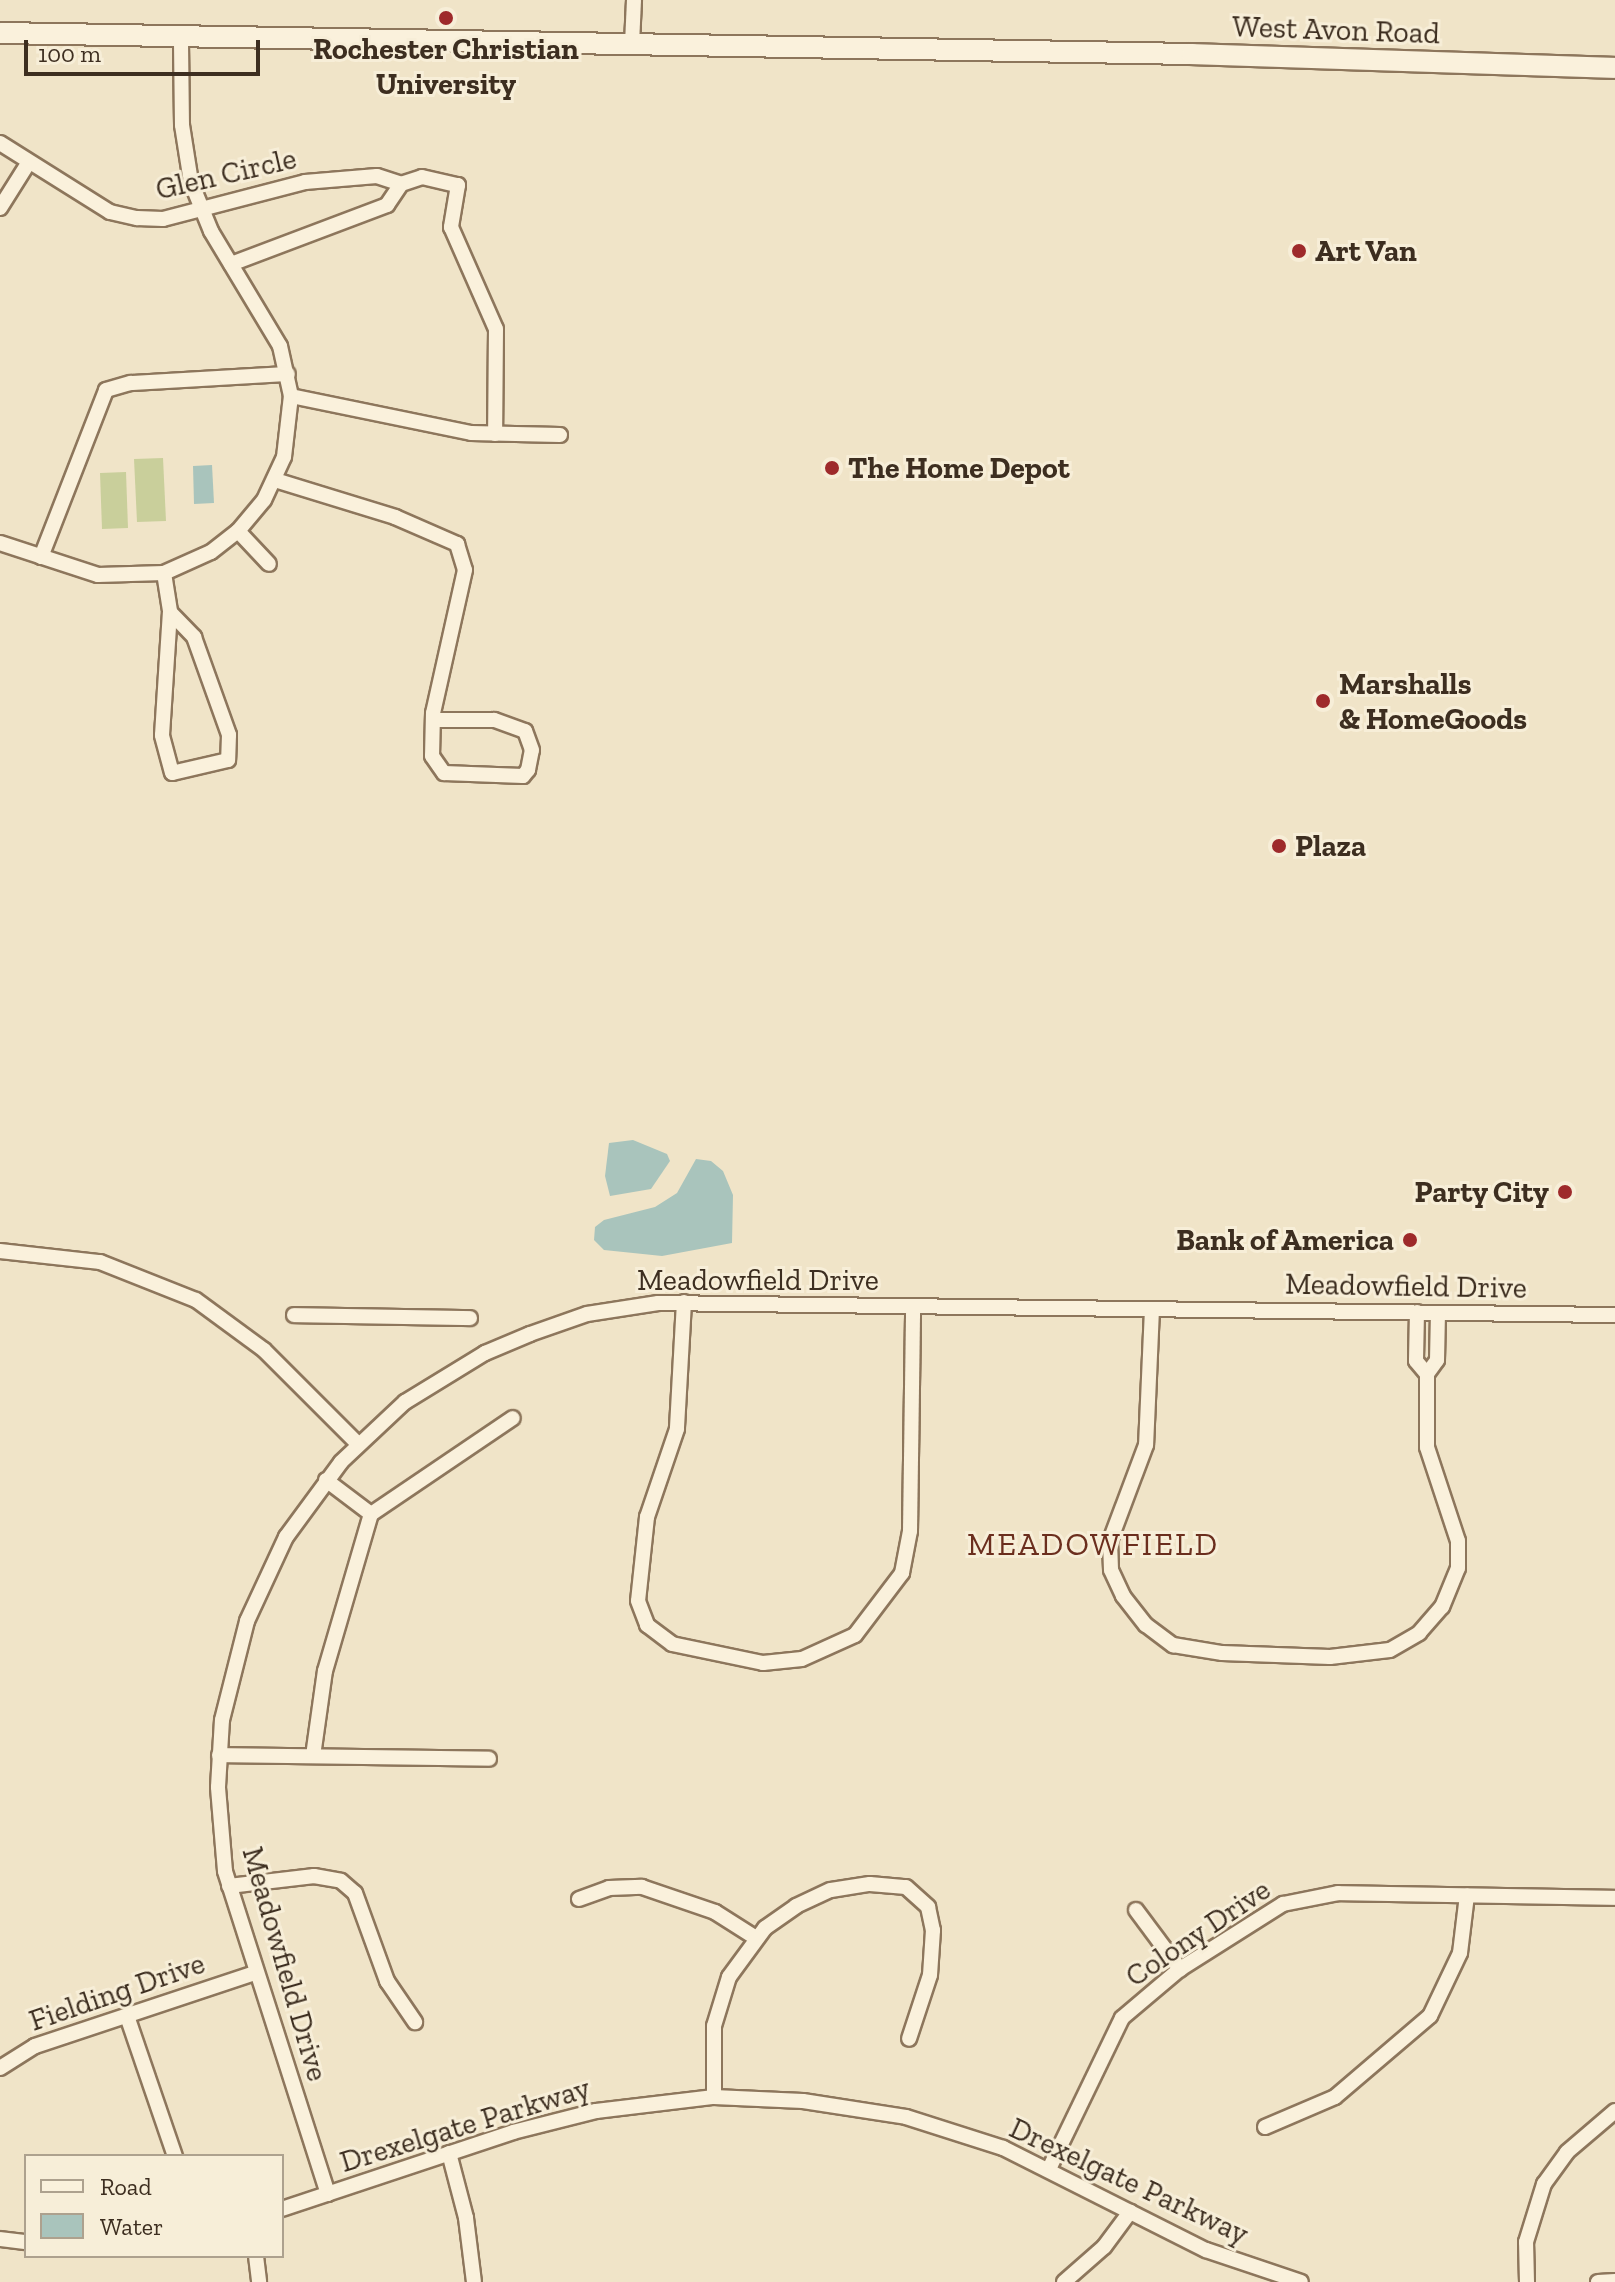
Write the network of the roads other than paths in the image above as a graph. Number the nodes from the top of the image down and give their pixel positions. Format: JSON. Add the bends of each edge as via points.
{"nodes":[{"id":1,"x":634,"y":0,"type":"edge"},
{"id":2,"x":0,"y":33,"type":"edge"},
{"id":3,"x":181,"y":37,"type":"junction"},
{"id":4,"x":632,"y":44,"type":"junction"},
{"id":5,"x":1615,"y":68,"type":"edge"},
{"id":6,"x":0,"y":143,"type":"edge"},
{"id":7,"x":29,"y":162,"type":"junction"},
{"id":8,"x":401,"y":184,"type":"junction"},
{"id":9,"x":0,"y":208,"type":"edge"},
{"id":10,"x":200,"y":208,"type":"junction"},
{"id":11,"x":231,"y":264,"type":"junction"},
{"id":12,"x":288,"y":374,"type":"junction"},
{"id":13,"x":291,"y":396,"type":"junction"},
{"id":14,"x":495,"y":434,"type":"junction"},
{"id":15,"x":560,"y":435,"type":"dead end"},
{"id":16,"x":275,"y":480,"type":"junction"},
{"id":17,"x":238,"y":531,"type":"junction"},
{"id":18,"x":0,"y":543,"type":"edge"},
{"id":19,"x":41,"y":557,"type":"junction"},
{"id":20,"x":269,"y":564,"type":"dead end"},
{"id":21,"x":164,"y":573,"type":"junction"},
{"id":22,"x":170,"y":612,"type":"junction"},
{"id":23,"x":433,"y":720,"type":"junction"},
{"id":24,"x":0,"y":1251,"type":"edge"},
{"id":25,"x":684,"y":1302,"type":"junction"},
{"id":26,"x":913,"y":1306,"type":"junction"},
{"id":27,"x":1152,"y":1309,"type":"junction"},
{"id":28,"x":1417,"y":1312,"type":"junction"},
{"id":29,"x":1438,"y":1313,"type":"junction"},
{"id":30,"x":294,"y":1315,"type":"dead end"},
{"id":31,"x":1615,"y":1315,"type":"edge"},
{"id":32,"x":470,"y":1318,"type":"dead end"},
{"id":33,"x":1427,"y":1374,"type":"junction"},
{"id":34,"x":513,"y":1418,"type":"dead end"},
{"id":35,"x":358,"y":1444,"type":"junction"},
{"id":36,"x":326,"y":1480,"type":"junction"},
{"id":37,"x":371,"y":1514,"type":"junction"},
{"id":38,"x":219,"y":1755,"type":"junction"},
{"id":39,"x":313,"y":1756,"type":"junction"},
{"id":40,"x":489,"y":1759,"type":"dead end"},
{"id":41,"x":229,"y":1886,"type":"junction"},
{"id":42,"x":1467,"y":1895,"type":"junction"},
{"id":43,"x":1615,"y":1898,"type":"edge"},
{"id":44,"x":579,"y":1899,"type":"dead end"},
{"id":45,"x":1136,"y":1910,"type":"dead end"},
{"id":46,"x":756,"y":1938,"type":"junction"},
{"id":47,"x":1180,"y":1969,"type":"junction"},
{"id":48,"x":255,"y":1973,"type":"junction"},
{"id":49,"x":127,"y":2016,"type":"junction"},
{"id":50,"x":415,"y":2022,"type":"dead end"},
{"id":51,"x":909,"y":2039,"type":"dead end"},
{"id":52,"x":0,"y":2068,"type":"edge"},
{"id":53,"x":714,"y":2097,"type":"junction"},
{"id":54,"x":1615,"y":2111,"type":"edge"},
{"id":55,"x":1265,"y":2127,"type":"dead end"},
{"id":56,"x":449,"y":2153,"type":"junction"},
{"id":57,"x":174,"y":2154,"type":"edge"},
{"id":58,"x":1050,"y":2167,"type":"junction"},
{"id":59,"x":328,"y":2194,"type":"junction"},
{"id":60,"x":284,"y":2208,"type":"edge"},
{"id":61,"x":1130,"y":2212,"type":"junction"},
{"id":62,"x":0,"y":2239,"type":"edge"},
{"id":63,"x":24,"y":2242,"type":"edge"},
{"id":64,"x":256,"y":2258,"type":"edge"},
{"id":65,"x":1615,"y":2281,"type":"edge"},
{"id":66,"x":259,"y":2282,"type":"edge"},
{"id":67,"x":474,"y":2282,"type":"edge"},
{"id":68,"x":1064,"y":2282,"type":"edge"},
{"id":69,"x":1301,"y":2282,"type":"edge"},
{"id":70,"x":1527,"y":2282,"type":"edge"},
{"id":71,"x":1598,"y":2282,"type":"edge"}],
"edges":[{"from":1,"to":4,"type":"street"},
{"from":2,"to":3,"type":"main road","name":"West Avon Road"},
{"from":3,"to":4,"type":"main road","name":"West Avon Road"},
{"from":3,"to":10,"type":"street","via":[[183,141]]},
{"from":4,"to":5,"type":"main road","name":"West Avon Road"},
{"from":6,"to":7,"type":"street","name":"Glen Circle"},
{"from":7,"to":9,"type":"street"},
{"from":7,"to":10,"type":"street","name":"Glen Circle","via":[[110,212],[163,219]]},
{"from":8,"to":10,"type":"street","name":"Glen Circle","via":[[377,176],[305,182]]},
{"from":8,"to":11,"type":"street","via":[[387,205]]},
{"from":8,"to":14,"type":"street","name":"Glen Circle","via":[[422,177],[458,185],[451,227],[496,329]]},
{"from":10,"to":11,"type":"street"},
{"from":11,"to":12,"type":"street","via":[[275,335]]},
{"from":12,"to":13,"type":"street"},
{"from":12,"to":19,"type":"street","via":[[131,383],[106,390]]},
{"from":13,"to":14,"type":"street"},
{"from":13,"to":16,"type":"street","via":[[287,446]]},
{"from":14,"to":15,"type":"street"},
{"from":16,"to":17,"type":"street"},
{"from":16,"to":23,"type":"street","via":[[395,517],[457,544],[465,570]]},
{"from":17,"to":20,"type":"street"},
{"from":17,"to":21,"type":"street","via":[[211,552]]},
{"from":18,"to":19,"type":"street"},
{"from":19,"to":21,"type":"street","via":[[98,575]]},
{"from":21,"to":22,"type":"street"},
{"from":22,"to":22,"type":"street","via":[[194,637],[229,735],[228,760],[172,773],[162,735]]},
{"from":23,"to":23,"type":"street","via":[[494,720],[525,731],[532,750],[528,770],[523,776],[444,773],[432,756]]},
{"from":24,"to":35,"type":"street","via":[[100,1262],[196,1300],[264,1350]]},
{"from":25,"to":26,"type":"street","name":"Meadowfield Drive"},
{"from":25,"to":26,"type":"street","via":[[677,1429],[647,1517],[638,1601],[647,1625],[672,1644],[763,1663],[802,1659],[855,1635],[902,1573],[910,1531]]},
{"from":25,"to":35,"type":"street","name":"Meadowfield Drive","via":[[587,1314],[485,1353],[405,1402]]},
{"from":26,"to":27,"type":"street","name":"Meadowfield Drive"},
{"from":27,"to":28,"type":"street","name":"Meadowfield Drive"},
{"from":27,"to":33,"type":"street","via":[[1146,1445],[1113,1525],[1109,1557],[1114,1579],[1132,1610],[1162,1639],[1191,1650],[1370,1655],[1399,1646],[1432,1620],[1451,1586],[1459,1556],[1427,1447]]},
{"from":28,"to":29,"type":"street","name":"Meadowfield Drive"},
{"from":28,"to":33,"type":"street","via":[[1416,1361]]},
{"from":29,"to":31,"type":"street","name":"Meadowfield Drive"},
{"from":29,"to":33,"type":"street","via":[[1437,1360]]},
{"from":30,"to":32,"type":"street"},
{"from":34,"to":37,"type":"street"},
{"from":35,"to":36,"type":"street","name":"Meadowfield Drive"},
{"from":36,"to":37,"type":"street"},
{"from":36,"to":38,"type":"street","name":"Meadowfield Drive","via":[[286,1537],[247,1621],[225,1700]]},
{"from":37,"to":39,"type":"street","via":[[325,1671]]},
{"from":38,"to":39,"type":"street"},
{"from":38,"to":41,"type":"street","name":"Meadowfield Drive","via":[[220,1824]]},
{"from":39,"to":40,"type":"street"},
{"from":41,"to":48,"type":"street","name":"Meadowfield Drive"},
{"from":41,"to":50,"type":"street","via":[[314,1876],[341,1881],[355,1893],[387,1981]]},
{"from":42,"to":43,"type":"street","name":"Colony Drive"},
{"from":42,"to":47,"type":"street","name":"Colony Drive","via":[[1338,1893],[1304,1898],[1263,1913]]},
{"from":42,"to":55,"type":"street","via":[[1460,1953],[1430,2016],[1335,2097]]},
{"from":44,"to":46,"type":"street","via":[[609,1888],[642,1887],[715,1912]]},
{"from":45,"to":47,"type":"street"},
{"from":46,"to":51,"type":"street","via":[[796,1906],[831,1890],[870,1884],[906,1887],[928,1907],[933,1930],[926,1999]]},
{"from":46,"to":53,"type":"street","via":[[729,1977],[717,2010]]},
{"from":47,"to":58,"type":"street","name":"Colony Drive","via":[[1148,1992],[1115,2028]]},
{"from":48,"to":49,"type":"street","name":"Fielding Drive"},
{"from":48,"to":59,"type":"street","name":"Meadowfield Drive"},
{"from":49,"to":52,"type":"street","name":"Fielding Drive","via":[[35,2046]]},
{"from":49,"to":57,"type":"street"},
{"from":53,"to":56,"type":"street","name":"Drexelgate Parkway","via":[[596,2111]]},
{"from":53,"to":58,"type":"street","name":"Drexelgate Parkway","via":[[827,2103],[891,2114]]},
{"from":54,"to":70,"type":"street","via":[[1574,2145],[1544,2184],[1526,2242]]},
{"from":56,"to":59,"type":"street","name":"Drexelgate Parkway"},
{"from":56,"to":67,"type":"street","via":[[466,2218]]},
{"from":58,"to":61,"type":"street","name":"Drexelgate Parkway"},
{"from":59,"to":60,"type":"street","name":"Drexelgate Parkway"},
{"from":61,"to":68,"type":"street","via":[[1104,2247]]},
{"from":61,"to":69,"type":"street","name":"Drexelgate Parkway","via":[[1206,2250]]},
{"from":62,"to":63,"type":"street"},
{"from":64,"to":66,"type":"street"},
{"from":65,"to":71,"type":"street"}]}
